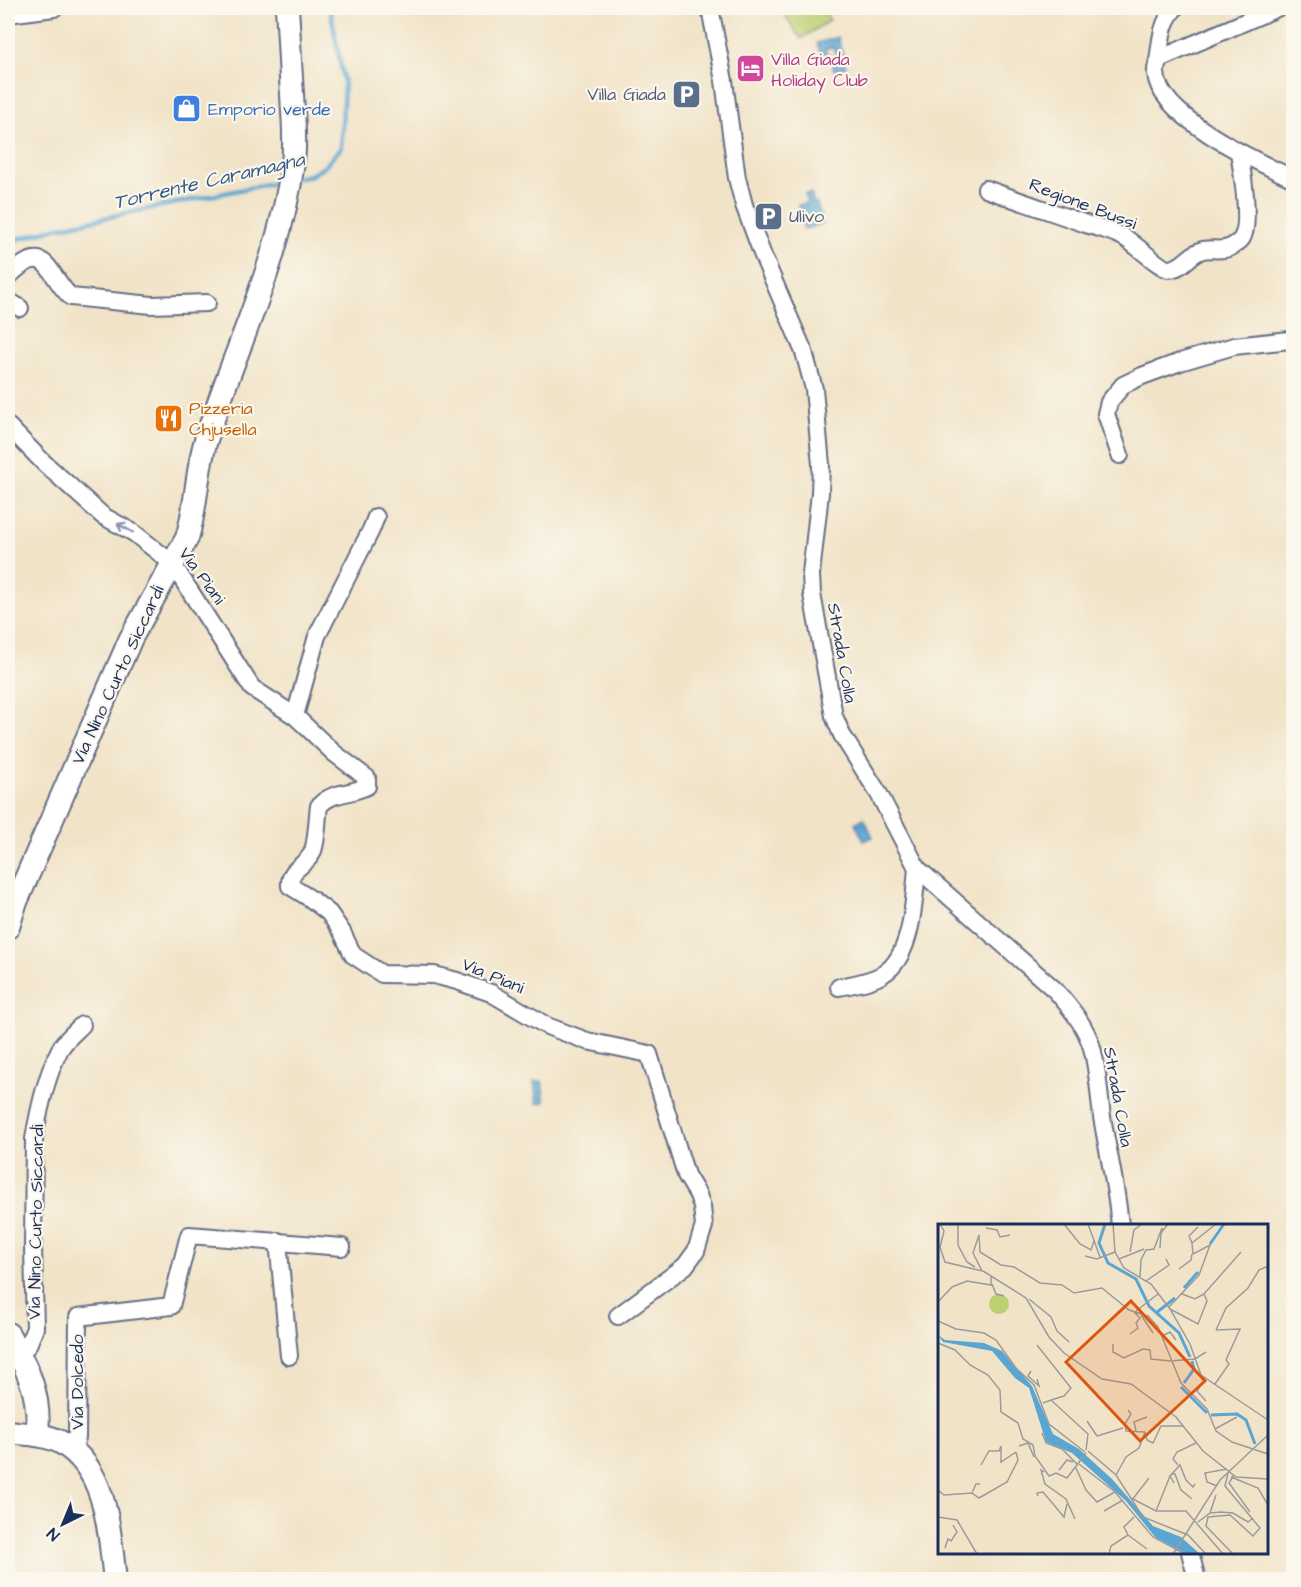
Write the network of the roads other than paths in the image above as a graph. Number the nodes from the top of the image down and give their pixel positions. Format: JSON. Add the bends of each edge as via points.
{"nodes":[{"id":1,"x":54,"y":8,"type":"edge"},
{"id":2,"x":287,"y":8,"type":"edge"},
{"id":3,"x":710,"y":8,"type":"edge"},
{"id":4,"x":1175,"y":8,"type":"edge"},
{"id":5,"x":1277,"y":8,"type":"edge"},
{"id":6,"x":8,"y":14,"type":"edge"},
{"id":7,"x":1159,"y":59,"type":"junction"},
{"id":8,"x":1239,"y":152,"type":"junction"},
{"id":9,"x":1293,"y":179,"type":"edge"},
{"id":10,"x":986,"y":189,"type":"dead end"},
{"id":11,"x":8,"y":278,"type":"edge"},
{"id":12,"x":207,"y":303,"type":"dead end"},
{"id":13,"x":1293,"y":338,"type":"edge"},
{"id":14,"x":8,"y":426,"type":"edge"},
{"id":15,"x":1120,"y":455,"type":"dead end"},
{"id":16,"x":376,"y":517,"type":"dead end"},
{"id":17,"x":172,"y":563,"type":"junction"},
{"id":18,"x":295,"y":716,"type":"junction"},
{"id":19,"x":917,"y":868,"type":"junction"},
{"id":20,"x":9,"y":914,"type":"edge"},
{"id":21,"x":839,"y":987,"type":"dead end"},
{"id":22,"x":82,"y":1025,"type":"dead end"},
{"id":23,"x":1120,"y":1224,"type":"edge"},
{"id":24,"x":278,"y":1241,"type":"junction"},
{"id":25,"x":342,"y":1246,"type":"dead end"},
{"id":26,"x":618,"y":1316,"type":"dead end"},
{"id":27,"x":13,"y":1344,"type":"edge"},
{"id":28,"x":289,"y":1356,"type":"dead end"},
{"id":29,"x":8,"y":1432,"type":"edge"},
{"id":30,"x":37,"y":1435,"type":"junction"},
{"id":31,"x":71,"y":1451,"type":"junction"},
{"id":32,"x":1190,"y":1554,"type":"edge"},
{"id":33,"x":115,"y":1580,"type":"edge"},
{"id":34,"x":1197,"y":1580,"type":"edge"}],
"edges":[{"from":1,"to":6,"type":"street"},
{"from":2,"to":17,"type":"main road","name":"Via Nino Curto Siccardi","via":[[295,138],[286,204],[270,266],[204,449],[189,530]]},
{"from":3,"to":19,"type":"street","name":"Strada Colla","via":[[744,205],[804,352],[814,389],[821,465],[812,594],[830,700],[842,735],[879,794]]},
{"from":4,"to":7,"type":"street","via":[[1161,33]]},
{"from":5,"to":7,"type":"street"},
{"from":7,"to":8,"type":"street","via":[[1156,73],[1162,91],[1177,110]]},
{"from":8,"to":9,"type":"street"},
{"from":8,"to":10,"type":"street","name":"Regione Bussi","via":[[1245,189],[1242,238],[1225,249],[1206,248],[1173,268],[1166,269],[1124,237]]},
{"from":11,"to":12,"type":"street","via":[[18,267],[35,259],[54,272],[71,297],[152,305]]},
{"from":13,"to":15,"type":"street","via":[[1234,346],[1124,385],[1109,402],[1106,414]]},
{"from":17,"to":14,"type":"street","name":"Via Piani","one_way":true,"via":[[134,533],[103,516]]},
{"from":16,"to":18,"type":"street","via":[[317,636]]},
{"from":17,"to":18,"type":"street","name":"Via Piani","via":[[252,688]]},
{"from":17,"to":20,"type":"main road","name":"Via Nino Curto Siccardi","via":[[131,638]]},
{"from":18,"to":26,"type":"street","name":"Via Piani","via":[[368,778],[367,786],[330,796],[319,806],[312,854],[289,879],[290,886],[329,913],[353,955],[382,974],[434,975],[457,981],[491,993],[547,1026],[587,1041],[649,1054],[686,1175],[702,1207],[704,1226],[696,1251],[685,1266]]},
{"from":19,"to":21,"type":"street","via":[[910,924],[896,964],[882,975]]},
{"from":19,"to":23,"type":"street","name":"Strada Colla","via":[[1055,990],[1084,1029],[1092,1048]]},
{"from":22,"to":27,"type":"street","name":"Via Nino Curto Siccardi","via":[[60,1049],[37,1122],[35,1328],[27,1345]]},
{"from":24,"to":25,"type":"street","name":"Via Dolcedo"},
{"from":24,"to":28,"type":"street"},
{"from":24,"to":31,"type":"street","name":"Via Dolcedo","via":[[189,1235],[171,1306],[78,1317],[77,1438]]},
{"from":27,"to":30,"type":"main road","name":"Via Nino Curto Siccardi","via":[[35,1389]]},
{"from":29,"to":30,"type":"main road","name":"Via Dolcedo"},
{"from":30,"to":31,"type":"main road","name":"Via Dolcedo","via":[[61,1442]]},
{"from":31,"to":33,"type":"main road","name":"Via Dolcedo","via":[[82,1460],[99,1487],[108,1520]]},
{"from":32,"to":34,"type":"street"}]}
